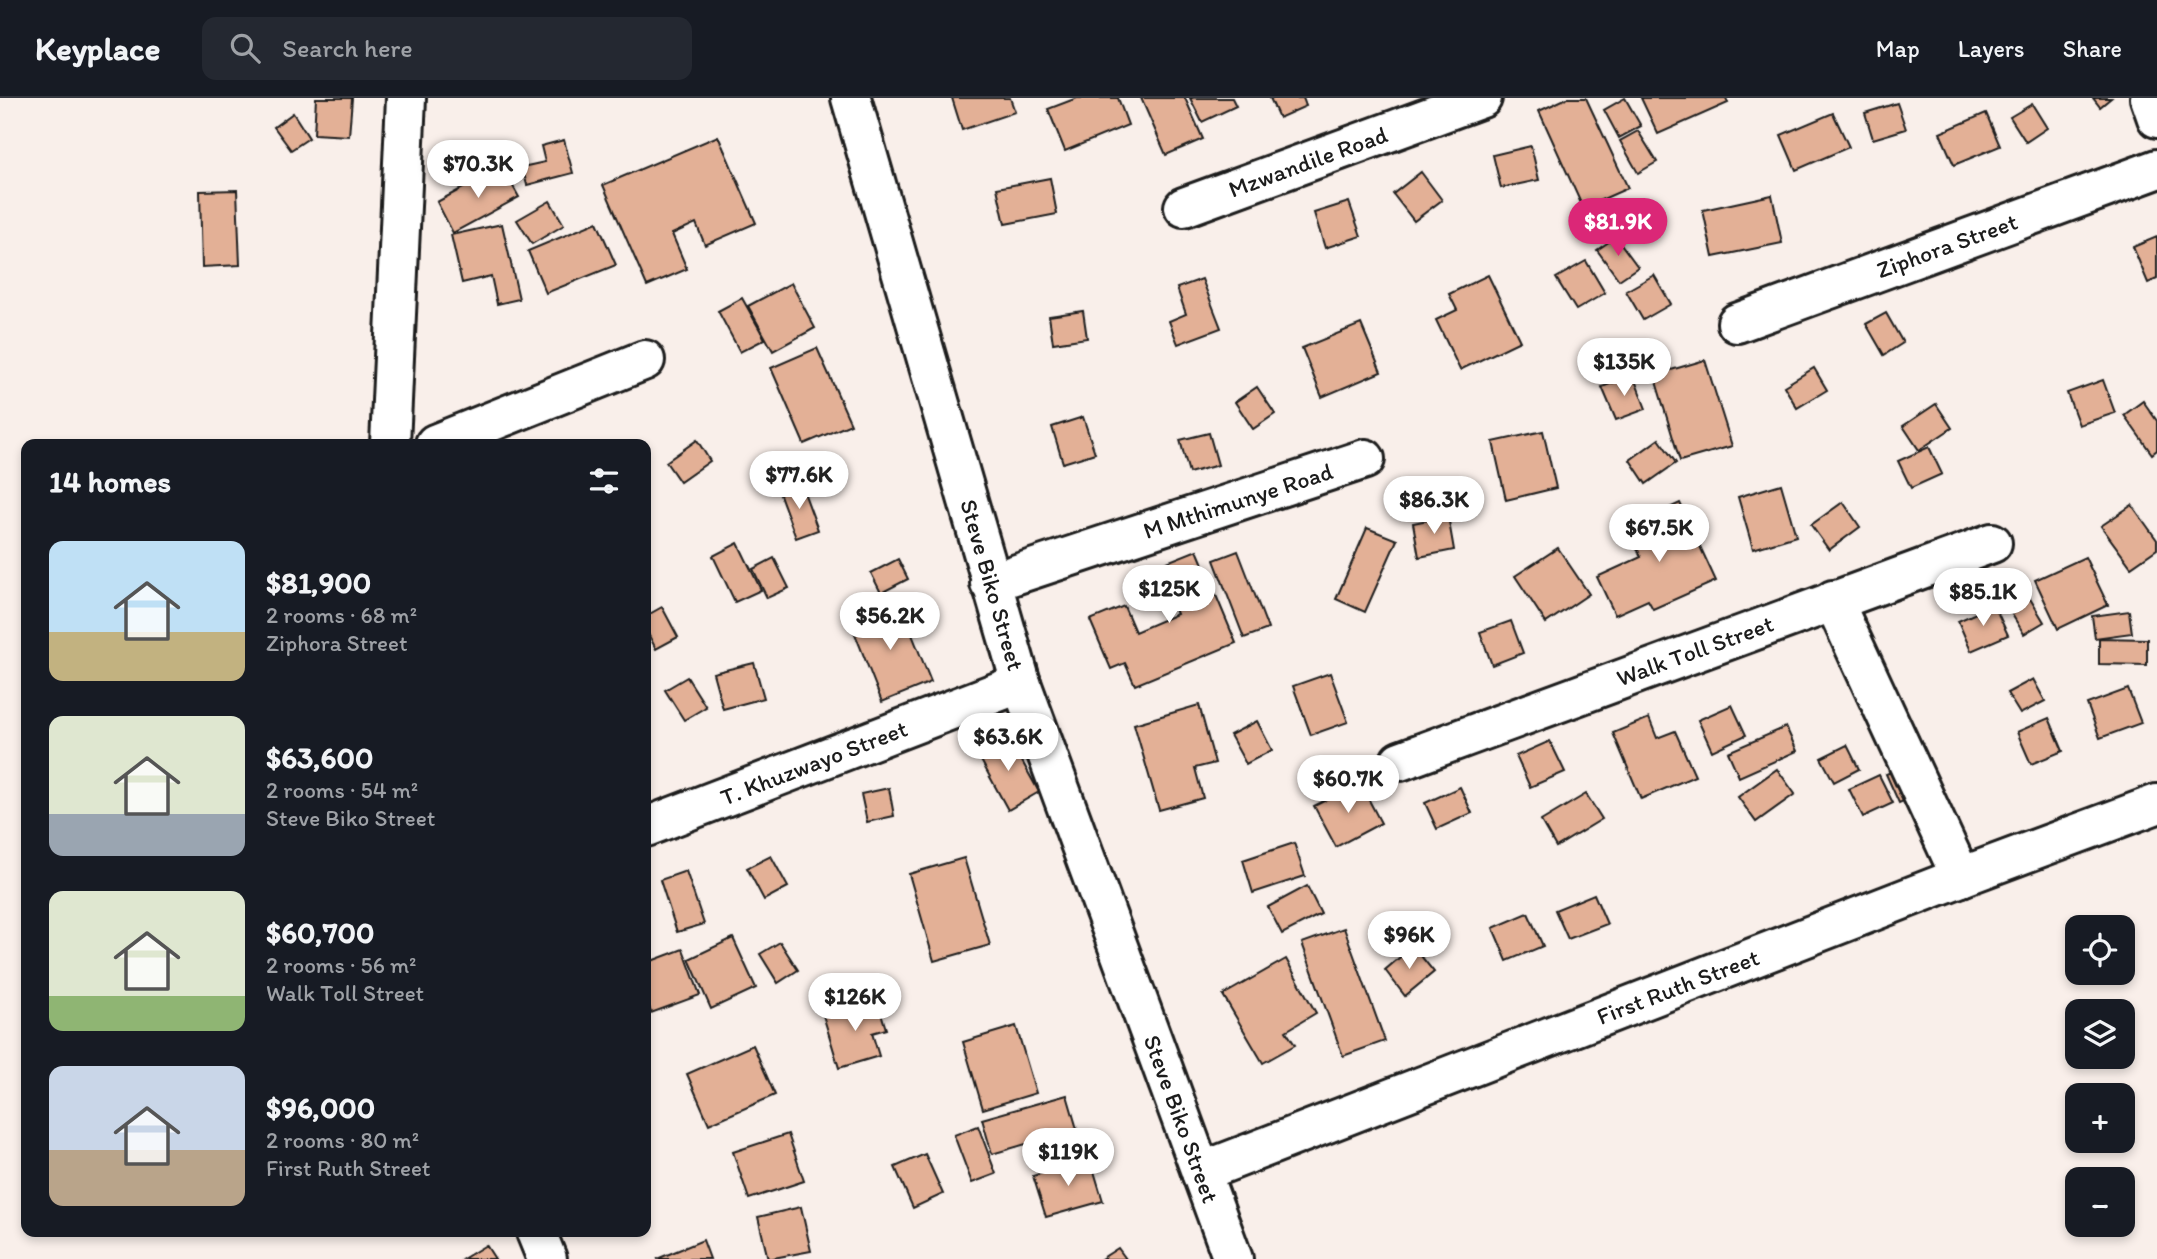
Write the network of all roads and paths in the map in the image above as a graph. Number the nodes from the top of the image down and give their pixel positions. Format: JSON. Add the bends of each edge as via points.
{"nodes":[{"id":1,"x":406,"y":98,"type":"edge"},
{"id":2,"x":850,"y":98,"type":"edge"},
{"id":3,"x":2150,"y":98,"type":"edge"},
{"id":4,"x":1475,"y":99,"type":"edge"},
{"id":5,"x":2157,"y":118,"type":"edge"},
{"id":6,"x":2157,"y":169,"type":"edge"},
{"id":7,"x":1184,"y":207,"type":"dead end"},
{"id":8,"x":1737,"y":323,"type":"dead end"},
{"id":9,"x":645,"y":360,"type":"dead end"},
{"id":10,"x":390,"y":439,"type":"edge"},
{"id":11,"x":448,"y":439,"type":"edge"},
{"id":12,"x":1365,"y":459,"type":"dead end"},
{"id":13,"x":1992,"y":543,"type":"dead end"},
{"id":14,"x":990,"y":583,"type":"junction"},
{"id":15,"x":1833,"y":600,"type":"junction"},
{"id":16,"x":1021,"y":683,"type":"junction"},
{"id":17,"x":1400,"y":761,"type":"dead end"},
{"id":18,"x":2157,"y":804,"type":"edge"},
{"id":19,"x":651,"y":825,"type":"edge"},
{"id":20,"x":1961,"y":877,"type":"junction"},
{"id":21,"x":1201,"y":1172,"type":"junction"},
{"id":22,"x":539,"y":1237,"type":"edge"},
{"id":23,"x":547,"y":1259,"type":"edge"},
{"id":24,"x":1233,"y":1259,"type":"edge"}],
"edges":[{"from":1,"to":10,"type":"street"},
{"from":2,"to":14,"type":"street","name":"Steve Biko Street"},
{"from":3,"to":5,"type":"street"},
{"from":4,"to":7,"type":"street","name":"Mzwandile Road"},
{"from":6,"to":8,"type":"street","name":"Ziphora Street"},
{"from":9,"to":11,"type":"street"},
{"from":12,"to":14,"type":"street","name":"M Mthimunye Road"},
{"from":13,"to":15,"type":"street","name":"Walk Toll Street"},
{"from":14,"to":16,"type":"street","name":"Steve Biko Street"},
{"from":15,"to":17,"type":"street","name":"Walk Toll Street"},
{"from":15,"to":20,"type":"street"},
{"from":16,"to":19,"type":"street","name":"T. Khuzwayo Street"},
{"from":16,"to":21,"type":"street","name":"Steve Biko Street"},
{"from":18,"to":20,"type":"street","name":"First Ruth Street"},
{"from":20,"to":21,"type":"street","name":"First Ruth Street"},
{"from":21,"to":24,"type":"street","name":"Steve Biko Street"},
{"from":22,"to":23,"type":"street"}]}
